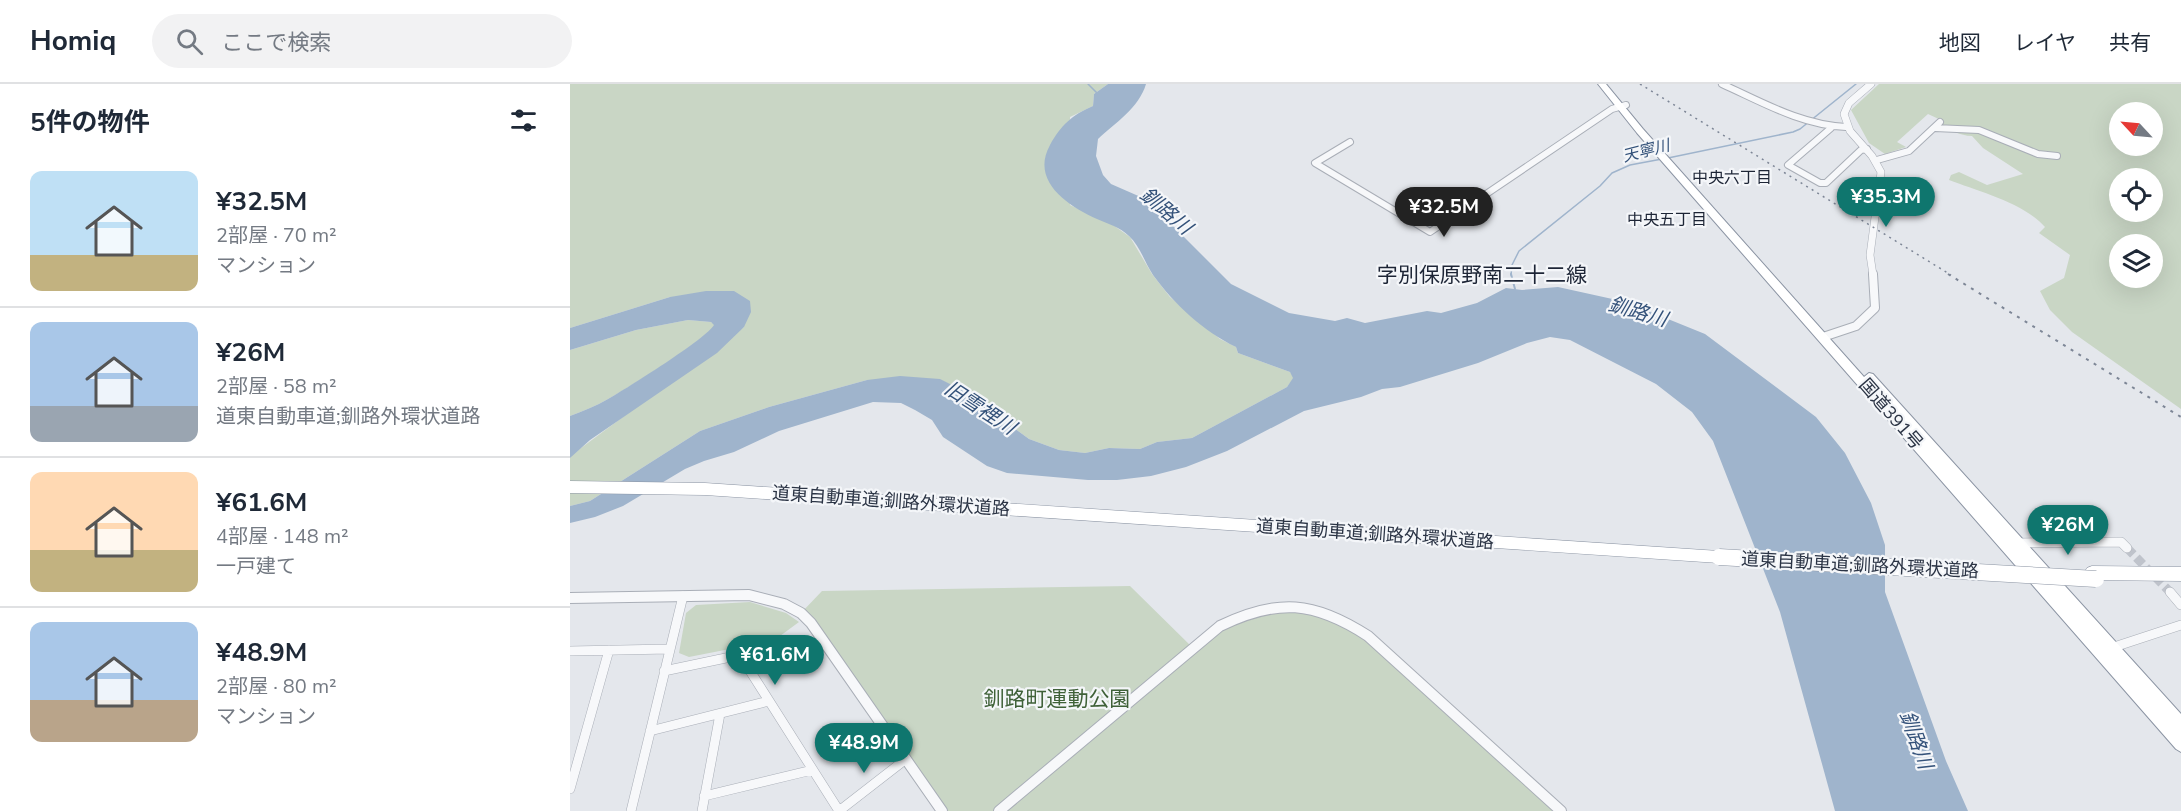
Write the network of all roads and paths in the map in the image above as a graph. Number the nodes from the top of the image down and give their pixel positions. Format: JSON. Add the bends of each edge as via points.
{"nodes":[{"id":1,"x":1602,"y":84,"type":"edge"},
{"id":2,"x":1722,"y":84,"type":"edge"},
{"id":3,"x":1871,"y":84,"type":"edge"},
{"id":4,"x":1622,"y":106,"type":"junction"},
{"id":5,"x":1940,"y":122,"type":"dead end"},
{"id":6,"x":1846,"y":127,"type":"junction"},
{"id":7,"x":1831,"y":128,"type":"junction"},
{"id":8,"x":1935,"y":128,"type":"junction"},
{"id":9,"x":1350,"y":142,"type":"dead end"},
{"id":10,"x":1867,"y":149,"type":"junction"},
{"id":11,"x":2057,"y":156,"type":"dead end"},
{"id":12,"x":1877,"y":160,"type":"junction"},
{"id":13,"x":1828,"y":336,"type":"junction"},
{"id":14,"x":570,"y":482,"type":"edge"},
{"id":15,"x":570,"y":487,"type":"edge"},
{"id":16,"x":810,"y":493,"type":"junction"},
{"id":17,"x":2018,"y":543,"type":"junction"},
{"id":18,"x":2127,"y":548,"type":"tunnel mouth"},
{"id":19,"x":2181,"y":574,"type":"edge"},
{"id":20,"x":2094,"y":576,"type":"junction"},
{"id":21,"x":2181,"y":580,"type":"edge"},
{"id":22,"x":2170,"y":592,"type":"tunnel mouth"},
{"id":23,"x":683,"y":596,"type":"junction"},
{"id":24,"x":570,"y":598,"type":"edge"},
{"id":25,"x":2181,"y":604,"type":"edge"},
{"id":26,"x":2181,"y":625,"type":"edge"},
{"id":27,"x":669,"y":649,"type":"junction"},
{"id":28,"x":609,"y":650,"type":"junction"},
{"id":29,"x":2106,"y":650,"type":"junction"},
{"id":30,"x":570,"y":651,"type":"edge"},
{"id":31,"x":664,"y":671,"type":"junction"},
{"id":32,"x":769,"y":701,"type":"junction"},
{"id":33,"x":720,"y":714,"type":"junction"},
{"id":34,"x":2181,"y":725,"type":"edge"},
{"id":35,"x":650,"y":731,"type":"junction"},
{"id":36,"x":2181,"y":744,"type":"edge"},
{"id":37,"x":906,"y":759,"type":"junction"},
{"id":38,"x":812,"y":770,"type":"junction"},
{"id":39,"x":570,"y":789,"type":"edge"},
{"id":40,"x":704,"y":796,"type":"junction"},
{"id":41,"x":631,"y":811,"type":"edge"},
{"id":42,"x":702,"y":811,"type":"edge"},
{"id":43,"x":839,"y":811,"type":"edge"},
{"id":44,"x":942,"y":811,"type":"edge"},
{"id":45,"x":999,"y":811,"type":"edge"},
{"id":46,"x":1561,"y":811,"type":"edge"}],
"edges":[{"from":1,"to":4,"type":"highway","name":"国道391号"},
{"from":2,"to":7,"type":"street"},
{"from":3,"to":6,"type":"street","via":[[1847,105],[1843,117]]},
{"from":4,"to":9,"type":"street","via":[[1430,232],[1315,164]]},
{"from":4,"to":13,"type":"highway","name":"国道391号"},
{"from":5,"to":8,"type":"street"},
{"from":6,"to":7,"type":"street"},
{"from":6,"to":10,"type":"street"},
{"from":7,"to":10,"type":"street","via":[[1788,165],[1826,183],[1861,150]]},
{"from":8,"to":11,"type":"street","via":[[1979,130],[2038,154]]},
{"from":8,"to":12,"type":"street","via":[[1909,151]]},
{"from":10,"to":12,"type":"street"},
{"from":12,"to":13,"type":"street","via":[[1881,172],[1870,255],[1875,308],[1856,326]]},
{"from":13,"to":17,"type":"highway","name":"国道391号"},
{"from":13,"to":29,"type":"highway","name":"国道391号"},
{"from":14,"to":16,"type":"highway","name":"道東自動車道;釧路外環状道路","via":[[708,485]]},
{"from":15,"to":16,"type":"highway","name":"道東自動車道;釧路外環状道路"},
{"from":16,"to":20,"type":"highway","name":"道東自動車道;釧路外環状道路","bridge":true},
{"from":17,"to":18,"type":"street","via":[[2121,542]]},
{"from":17,"to":29,"type":"highway","name":"国道391号"},
{"from":19,"to":20,"type":"highway","name":"道東自動車道;釧路外環状道路"},
{"from":20,"to":21,"type":"highway","name":"道東自動車道;釧路外環状道路"},
{"from":22,"to":25,"type":"street"},
{"from":23,"to":24,"type":"street"},
{"from":23,"to":27,"type":"street"},
{"from":23,"to":37,"type":"street","via":[[749,595],[801,613]]},
{"from":26,"to":29,"type":"street"},
{"from":27,"to":28,"type":"street"},
{"from":27,"to":31,"type":"street"},
{"from":28,"to":30,"type":"street"},
{"from":28,"to":39,"type":"street"},
{"from":29,"to":34,"type":"highway","name":"国道391号"},
{"from":29,"to":36,"type":"highway","name":"国道391号"},
{"from":31,"to":32,"type":"street","via":[[740,655]]},
{"from":31,"to":35,"type":"street"},
{"from":32,"to":33,"type":"street"},
{"from":32,"to":38,"type":"street"},
{"from":33,"to":35,"type":"street"},
{"from":33,"to":40,"type":"street"},
{"from":35,"to":41,"type":"street"},
{"from":37,"to":43,"type":"street"},
{"from":37,"to":44,"type":"street"},
{"from":38,"to":40,"type":"street"},
{"from":38,"to":43,"type":"street"},
{"from":40,"to":42,"type":"street"},
{"from":45,"to":46,"type":"street","via":[[1220,626],[1244,613],[1276,606],[1316,609],[1353,625]]}]}
